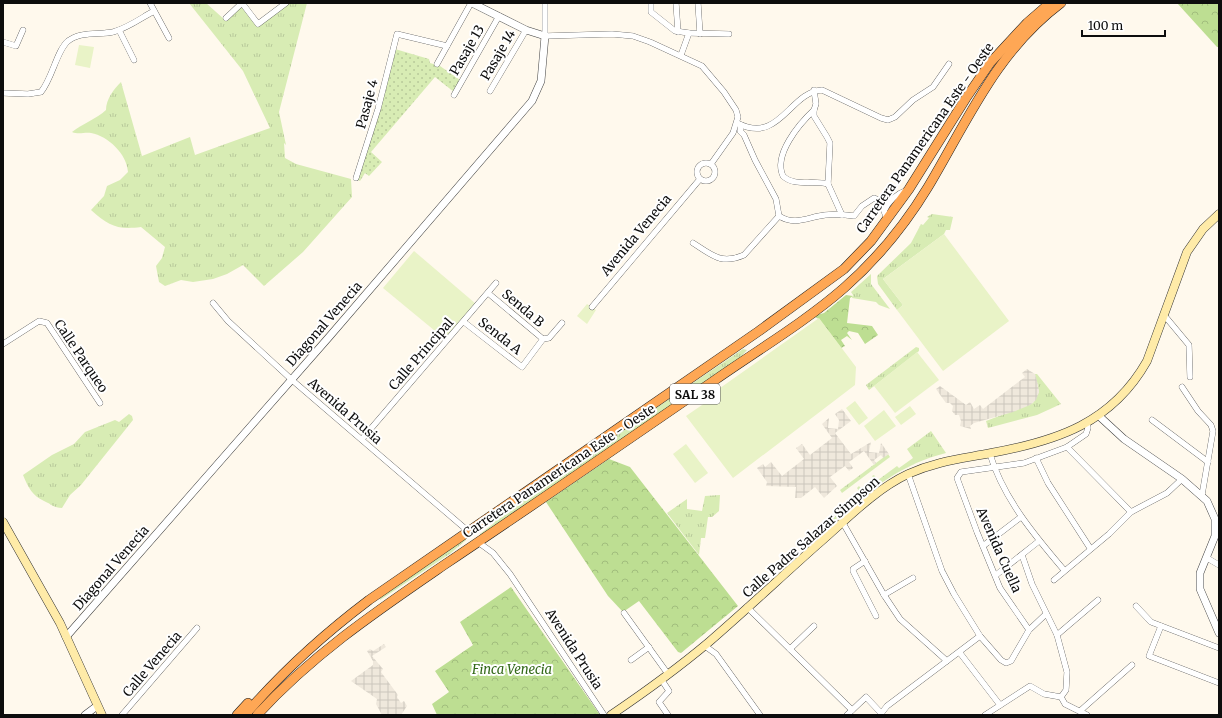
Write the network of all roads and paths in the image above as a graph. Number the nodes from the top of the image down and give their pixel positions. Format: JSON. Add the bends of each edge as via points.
{"nodes":[{"id":1,"x":150,"y":3,"type":"edge"},
{"id":2,"x":242,"y":3,"type":"edge"},
{"id":3,"x":286,"y":3,"type":"edge"},
{"id":4,"x":472,"y":3,"type":"edge"},
{"id":5,"x":545,"y":3,"type":"edge"},
{"id":6,"x":651,"y":3,"type":"edge"},
{"id":7,"x":676,"y":3,"type":"edge"},
{"id":8,"x":698,"y":3,"type":"edge"},
{"id":9,"x":1050,"y":3,"type":"edge"},
{"id":10,"x":1062,"y":3,"type":"edge"},
{"id":11,"x":154,"y":11,"type":"junction"},
{"id":12,"x":499,"y":16,"type":"junction"},
{"id":13,"x":226,"y":18,"type":"dead end"},
{"id":14,"x":23,"y":30,"type":"dead end"},
{"id":15,"x":118,"y":30,"type":"junction"},
{"id":16,"x":526,"y":30,"type":"junction"},
{"id":17,"x":678,"y":32,"type":"junction"},
{"id":18,"x":689,"y":34,"type":"junction"},
{"id":19,"x":700,"y":34,"type":"junction"},
{"id":20,"x":729,"y":34,"type":"dead end"},
{"id":21,"x":546,"y":36,"type":"junction"},
{"id":22,"x":169,"y":38,"type":"dead end"},
{"id":23,"x":3,"y":42,"type":"edge"},
{"id":24,"x":447,"y":46,"type":"junction"},
{"id":25,"x":681,"y":55,"type":"junction"},
{"id":26,"x":134,"y":60,"type":"dead end"},
{"id":27,"x":438,"y":64,"type":"dead end"},
{"id":28,"x":949,"y":64,"type":"dead end"},
{"id":29,"x":814,"y":90,"type":"junction"},
{"id":30,"x":490,"y":91,"type":"dead end"},
{"id":31,"x":3,"y":93,"type":"edge"},
{"id":32,"x":454,"y":95,"type":"dead end"},
{"id":33,"x":814,"y":110,"type":"junction"},
{"id":34,"x":739,"y":124,"type":"junction"},
{"id":35,"x":712,"y":164,"type":"junction"},
{"id":36,"x":356,"y":178,"type":"dead end"},
{"id":37,"x":700,"y":179,"type":"junction"},
{"id":38,"x":828,"y":184,"type":"junction"},
{"id":39,"x":909,"y":189,"type":"junction"},
{"id":40,"x":887,"y":205,"type":"junction"},
{"id":41,"x":1219,"y":214,"type":"edge"},
{"id":42,"x":842,"y":215,"type":"junction"},
{"id":43,"x":778,"y":216,"type":"junction"},
{"id":44,"x":887,"y":219,"type":"junction"},
{"id":45,"x":693,"y":242,"type":"dead end"},
{"id":46,"x":496,"y":283,"type":"dead end"},
{"id":47,"x":488,"y":293,"type":"junction"},
{"id":48,"x":213,"y":303,"type":"dead end"},
{"id":49,"x":592,"y":307,"type":"dead end"},
{"id":50,"x":1164,"y":315,"type":"junction"},
{"id":51,"x":464,"y":322,"type":"junction"},
{"id":52,"x":562,"y":323,"type":"dead end"},
{"id":53,"x":759,"y":331,"type":"junction"},
{"id":54,"x":543,"y":339,"type":"junction"},
{"id":55,"x":769,"y":343,"type":"junction"},
{"id":56,"x":3,"y":344,"type":"edge"},
{"id":57,"x":739,"y":344,"type":"junction"},
{"id":58,"x":748,"y":357,"type":"junction"},
{"id":59,"x":1190,"y":377,"type":"dead end"},
{"id":60,"x":292,"y":380,"type":"junction"},
{"id":61,"x":1182,"y":387,"type":"dead end"},
{"id":62,"x":100,"y":403,"type":"dead end"},
{"id":63,"x":1099,"y":416,"type":"junction"},
{"id":64,"x":1152,"y":420,"type":"dead end"},
{"id":65,"x":1087,"y":422,"type":"junction"},
{"id":66,"x":362,"y":440,"type":"junction"},
{"id":67,"x":1067,"y":447,"type":"junction"},
{"id":68,"x":990,"y":454,"type":"junction"},
{"id":69,"x":1036,"y":458,"type":"junction"},
{"id":70,"x":1208,"y":462,"type":"junction"},
{"id":71,"x":994,"y":467,"type":"junction"},
{"id":72,"x":908,"y":474,"type":"junction"},
{"id":73,"x":1182,"y":479,"type":"junction"},
{"id":74,"x":1202,"y":495,"type":"junction"},
{"id":75,"x":1131,"y":512,"type":"junction"},
{"id":76,"x":490,"y":516,"type":"junction"},
{"id":77,"x":1021,"y":517,"type":"junction"},
{"id":78,"x":3,"y":522,"type":"edge"},
{"id":79,"x":843,"y":523,"type":"junction"},
{"id":80,"x":468,"y":531,"type":"junction"},
{"id":81,"x":1039,"y":541,"type":"junction"},
{"id":82,"x":478,"y":542,"type":"junction"},
{"id":83,"x":983,"y":546,"type":"junction"},
{"id":84,"x":1090,"y":548,"type":"junction"},
{"id":85,"x":1022,"y":555,"type":"junction"},
{"id":86,"x":1207,"y":558,"type":"junction"},
{"id":87,"x":865,"y":561,"type":"junction"},
{"id":88,"x":1219,"y":565,"type":"edge"},
{"id":89,"x":1064,"y":570,"type":"junction"},
{"id":90,"x":431,"y":575,"type":"junction"},
{"id":91,"x":996,"y":576,"type":"junction"},
{"id":92,"x":913,"y":578,"type":"dead end"},
{"id":93,"x":1054,"y":580,"type":"dead end"},
{"id":94,"x":884,"y":595,"type":"junction"},
{"id":95,"x":1098,"y":600,"type":"dead end"},
{"id":96,"x":1136,"y":606,"type":"dead end"},
{"id":97,"x":747,"y":607,"type":"junction"},
{"id":98,"x":624,"y":613,"type":"dead end"},
{"id":99,"x":1046,"y":614,"type":"junction"},
{"id":100,"x":876,"y":616,"type":"dead end"},
{"id":101,"x":334,"y":626,"type":"junction"},
{"id":102,"x":814,"y":626,"type":"dead end"},
{"id":103,"x":1161,"y":626,"type":"junction"},
{"id":104,"x":197,"y":628,"type":"dead end"},
{"id":105,"x":1029,"y":630,"type":"junction"},
{"id":106,"x":1219,"y":633,"type":"edge"},
{"id":107,"x":1057,"y":635,"type":"junction"},
{"id":108,"x":980,"y":636,"type":"junction"},
{"id":109,"x":66,"y":637,"type":"junction"},
{"id":110,"x":705,"y":646,"type":"junction"},
{"id":111,"x":649,"y":647,"type":"junction"},
{"id":112,"x":1219,"y":648,"type":"edge"},
{"id":113,"x":790,"y":649,"type":"junction"},
{"id":114,"x":960,"y":653,"type":"junction"},
{"id":115,"x":631,"y":660,"type":"dead end"},
{"id":116,"x":947,"y":661,"type":"junction"},
{"id":117,"x":1132,"y":664,"type":"dead end"},
{"id":118,"x":298,"y":674,"type":"junction"},
{"id":119,"x":668,"y":674,"type":"junction"},
{"id":120,"x":661,"y":679,"type":"junction"},
{"id":121,"x":1219,"y":683,"type":"edge"},
{"id":122,"x":1060,"y":697,"type":"junction"},
{"id":123,"x":1000,"y":705,"type":"junction"},
{"id":124,"x":97,"y":706,"type":"junction"},
{"id":125,"x":852,"y":710,"type":"junction"},
{"id":126,"x":1080,"y":711,"type":"junction"},
{"id":127,"x":881,"y":714,"type":"edge"},
{"id":128,"x":85,"y":715,"type":"edge"},
{"id":129,"x":102,"y":715,"type":"edge"},
{"id":130,"x":122,"y":715,"type":"edge"},
{"id":131,"x":238,"y":715,"type":"edge"},
{"id":132,"x":245,"y":715,"type":"edge"},
{"id":133,"x":257,"y":715,"type":"edge"},
{"id":134,"x":265,"y":715,"type":"edge"},
{"id":135,"x":604,"y":715,"type":"edge"},
{"id":136,"x":611,"y":715,"type":"edge"},
{"id":137,"x":668,"y":715,"type":"edge"},
{"id":138,"x":760,"y":715,"type":"edge"},
{"id":139,"x":847,"y":715,"type":"edge"},
{"id":140,"x":985,"y":715,"type":"edge"},
{"id":141,"x":1087,"y":715,"type":"edge"}],
"edges":[{"from":1,"to":11,"type":"street"},
{"from":2,"to":3,"type":"street","via":[[258,24]]},
{"from":2,"to":13,"type":"street"},
{"from":4,"to":12,"type":"street"},
{"from":4,"to":24,"type":"street"},
{"from":5,"to":21,"type":"street","name":"Diagonal Venecia"},
{"from":6,"to":17,"type":"street","via":[[651,12]]},
{"from":7,"to":17,"type":"street"},
{"from":8,"to":19,"type":"street"},
{"from":9,"to":39,"type":"highway","name":"Carretera Panamericana Este - Oeste","number":"SAL 38","via":[[1014,36],[986,68]]},
{"from":10,"to":55,"type":"highway","name":"Carretera Panamericana Este - Oeste","number":"SAL 38","via":[[1036,24],[1005,58],[980,94],[920,199],[885,246],[838,294]]},
{"from":11,"to":15,"type":"street"},
{"from":11,"to":22,"type":"street"},
{"from":12,"to":16,"type":"street"},
{"from":12,"to":32,"type":"street","name":"Pasaje 13"},
{"from":14,"to":23,"type":"street","via":[[16,46]]},
{"from":15,"to":26,"type":"street"},
{"from":15,"to":31,"type":"street","via":[[82,35],[68,41],[47,85],[41,92]]},
{"from":16,"to":21,"type":"street"},
{"from":16,"to":30,"type":"street","name":"Pasaje 14"},
{"from":17,"to":18,"type":"street"},
{"from":18,"to":19,"type":"street"},
{"from":18,"to":25,"type":"street"},
{"from":19,"to":20,"type":"street"},
{"from":21,"to":25,"type":"street","via":[[633,36]]},
{"from":21,"to":60,"type":"street","name":"Diagonal Venecia","via":[[541,81],[532,101]]},
{"from":24,"to":27,"type":"street"},
{"from":24,"to":36,"type":"street","name":"Pasaje 4","via":[[397,34],[378,109]]},
{"from":25,"to":34,"type":"street","via":[[702,66],[713,79],[736,110]]},
{"from":28,"to":29,"type":"street","via":[[933,87],[888,120],[829,92]]},
{"from":29,"to":33,"type":"street"},
{"from":29,"to":34,"type":"street","via":[[773,123],[754,129]]},
{"from":33,"to":38,"type":"street","via":[[814,116],[828,136],[830,144]]},
{"from":33,"to":38,"type":"street","via":[[803,120],[789,141],[780,167],[783,176],[792,181]]},
{"from":34,"to":35,"type":"street"},
{"from":34,"to":43,"type":"street","via":[[740,131],[776,199]]},
{"from":35,"to":37,"type":"street","via":[[703,163],[698,167],[696,173]]},
{"from":35,"to":37,"type":"street","via":[[715,170],[714,177],[706,181]]},
{"from":37,"to":49,"type":"street","name":"Avenida Venecia"},
{"from":38,"to":42,"type":"street"},
{"from":39,"to":40,"type":"street","via":[[896,195]]},
{"from":39,"to":44,"type":"highway","name":"Carretera Panamericana Este - Oeste","number":"SAL 38"},
{"from":40,"to":42,"type":"street","via":[[874,198],[862,206],[854,216]]},
{"from":40,"to":44,"type":"street","via":[[884,211]]},
{"from":41,"to":50,"type":"main road","name":"Calle Padre Salazar Simpson","via":[[1203,229],[1186,252]]},
{"from":42,"to":43,"type":"street","via":[[826,215],[795,222]]},
{"from":43,"to":45,"type":"street","via":[[744,255],[737,258],[719,259]]},
{"from":44,"to":53,"type":"highway","name":"Carretera Panamericana Este - Oeste","number":"SAL 38","via":[[871,241],[844,269]]},
{"from":46,"to":47,"type":"street","name":"Calle Principal"},
{"from":47,"to":51,"type":"street","name":"Calle Principal"},
{"from":47,"to":54,"type":"street","name":"Senda B"},
{"from":48,"to":60,"type":"street","name":"Avenida Prusia","via":[[228,321]]},
{"from":50,"to":59,"type":"street","via":[[1189,345]]},
{"from":50,"to":63,"type":"main road","name":"Calle Padre Salazar Simpson","via":[[1142,370]]},
{"from":51,"to":54,"type":"street","name":"Senda A","via":[[522,367]]},
{"from":51,"to":66,"type":"street","name":"Calle Principal"},
{"from":52,"to":54,"type":"street","via":[[549,338]]},
{"from":53,"to":55,"type":"highway","via":[[759,342]]},
{"from":53,"to":57,"type":"highway","name":"Carretera Panamericana Este - Oeste","number":"SAL 38"},
{"from":55,"to":58,"type":"highway","name":"Carretera Panamericana Este - Oeste","number":"SAL 38"},
{"from":56,"to":62,"type":"street","name":"Calle Parqueo","via":[[44,320]]},
{"from":57,"to":58,"type":"highway","via":[[751,347],[752,351]]},
{"from":57,"to":76,"type":"highway","name":"Carretera Panamericana Este - Oeste","number":"SAL 38"},
{"from":58,"to":82,"type":"highway","name":"Carretera Panamericana Este - Oeste","number":"SAL 38"},
{"from":60,"to":66,"type":"street","name":"Avenida Prusia"},
{"from":60,"to":109,"type":"street","name":"Diagonal Venecia"},
{"from":61,"to":70,"type":"street","via":[[1211,425],[1213,431]]},
{"from":63,"to":65,"type":"main road","name":"Calle Padre Salazar Simpson"},
{"from":63,"to":73,"type":"street","via":[[1124,439]]},
{"from":64,"to":70,"type":"street"},
{"from":65,"to":67,"type":"street","via":[[1086,434]]},
{"from":65,"to":68,"type":"main road","name":"Calle Padre Salazar Simpson","via":[[1050,440]]},
{"from":66,"to":80,"type":"street","name":"Avenida Prusia"},
{"from":67,"to":69,"type":"street"},
{"from":67,"to":75,"type":"street"},
{"from":68,"to":71,"type":"street"},
{"from":68,"to":72,"type":"main road","name":"Calle Padre Salazar Simpson","via":[[942,461]]},
{"from":69,"to":71,"type":"street","via":[[1024,463]]},
{"from":69,"to":84,"type":"street","via":[[1048,483]]},
{"from":70,"to":74,"type":"street"},
{"from":71,"to":77,"type":"street"},
{"from":71,"to":83,"type":"street","name":"Avenida Cuella","via":[[959,474],[958,478]]},
{"from":72,"to":79,"type":"main road","name":"Calle Padre Salazar Simpson"},
{"from":72,"to":108,"type":"street","via":[[942,571]]},
{"from":73,"to":74,"type":"street"},
{"from":73,"to":75,"type":"street","via":[[1167,493]]},
{"from":74,"to":86,"type":"street","via":[[1214,514],[1216,523],[1215,540]]},
{"from":75,"to":84,"type":"street","via":[[1109,534]]},
{"from":76,"to":80,"type":"highway","name":"Carretera Panamericana Este - Oeste","number":"SAL 38"},
{"from":76,"to":82,"type":"highway","via":[[492,522],[479,532]]},
{"from":77,"to":81,"type":"street"},
{"from":77,"to":83,"type":"street"},
{"from":78,"to":109,"type":"main road"},
{"from":79,"to":87,"type":"street"},
{"from":79,"to":97,"type":"main road","name":"Calle Padre Salazar Simpson"},
{"from":80,"to":90,"type":"highway","via":[[473,537],[470,544],[432,571]]},
{"from":80,"to":101,"type":"highway","name":"Carretera Panamericana Este - Oeste","number":"SAL 38"},
{"from":81,"to":85,"type":"street"},
{"from":81,"to":89,"type":"street"},
{"from":82,"to":90,"type":"highway","name":"Carretera Panamericana Este - Oeste","number":"SAL 38"},
{"from":82,"to":135,"type":"street","name":"Avenida Prusia","via":[[493,553],[510,574]]},
{"from":83,"to":91,"type":"street","name":"Avenida Cuella"},
{"from":84,"to":89,"type":"street"},
{"from":85,"to":91,"type":"street"},
{"from":85,"to":99,"type":"street"},
{"from":86,"to":88,"type":"street"},
{"from":86,"to":106,"type":"street","via":[[1200,573],[1200,589]]},
{"from":87,"to":94,"type":"street"},
{"from":87,"to":100,"type":"street","via":[[853,571]]},
{"from":89,"to":93,"type":"street"},
{"from":90,"to":118,"type":"highway","name":"Carretera Panamericana Este - Oeste","number":"SAL 38","via":[[364,619]]},
{"from":91,"to":105,"type":"street","name":"Avenida Cuella","via":[[1003,594]]},
{"from":92,"to":94,"type":"street"},
{"from":94,"to":116,"type":"street","via":[[900,619]]},
{"from":95,"to":107,"type":"street"},
{"from":96,"to":103,"type":"street","via":[[1145,618]]},
{"from":97,"to":110,"type":"main road","name":"Calle Padre Salazar Simpson"},
{"from":97,"to":113,"type":"street"},
{"from":98,"to":111,"type":"street"},
{"from":99,"to":105,"type":"street"},
{"from":99,"to":107,"type":"street"},
{"from":101,"to":131,"type":"highway","via":[[299,653]]},
{"from":101,"to":132,"type":"highway","name":"Carretera Panamericana Este - Oeste","number":"SAL 38","via":[[278,679]]},
{"from":102,"to":113,"type":"street"},
{"from":103,"to":112,"type":"street"},
{"from":103,"to":121,"type":"street","via":[[1149,656]]},
{"from":104,"to":130,"type":"street","name":"Calle Venecia"},
{"from":105,"to":108,"type":"street","via":[[1015,658],[1006,663]]},
{"from":107,"to":122,"type":"street","via":[[1067,672],[1066,690]]},
{"from":108,"to":114,"type":"street"},
{"from":109,"to":124,"type":"main road"},
{"from":110,"to":119,"type":"main road","name":"Calle Padre Salazar Simpson"},
{"from":110,"to":138,"type":"street","via":[[716,654]]},
{"from":111,"to":115,"type":"street"},
{"from":111,"to":119,"type":"street"},
{"from":113,"to":125,"type":"street"},
{"from":114,"to":116,"type":"street"},
{"from":114,"to":123,"type":"street"},
{"from":116,"to":127,"type":"street","via":[[887,706]]},
{"from":117,"to":126,"type":"street"},
{"from":118,"to":133,"type":"highway","name":"Carretera Panamericana Este - Oeste","number":"SAL 38"},
{"from":118,"to":134,"type":"highway"},
{"from":119,"to":120,"type":"main road","name":"Calle Padre Salazar Simpson"},
{"from":120,"to":136,"type":"main road","name":"Calle Padre Salazar Simpson"},
{"from":120,"to":137,"type":"street","via":[[669,691],[659,702]]},
{"from":122,"to":123,"type":"street","via":[[1044,694],[1030,686]]},
{"from":122,"to":126,"type":"street","via":[[1065,704]]},
{"from":123,"to":140,"type":"street"},
{"from":124,"to":128,"type":"street"},
{"from":124,"to":129,"type":"main road"},
{"from":125,"to":127,"type":"street","via":[[866,697]]},
{"from":125,"to":139,"type":"street"},
{"from":126,"to":141,"type":"street"}]}
